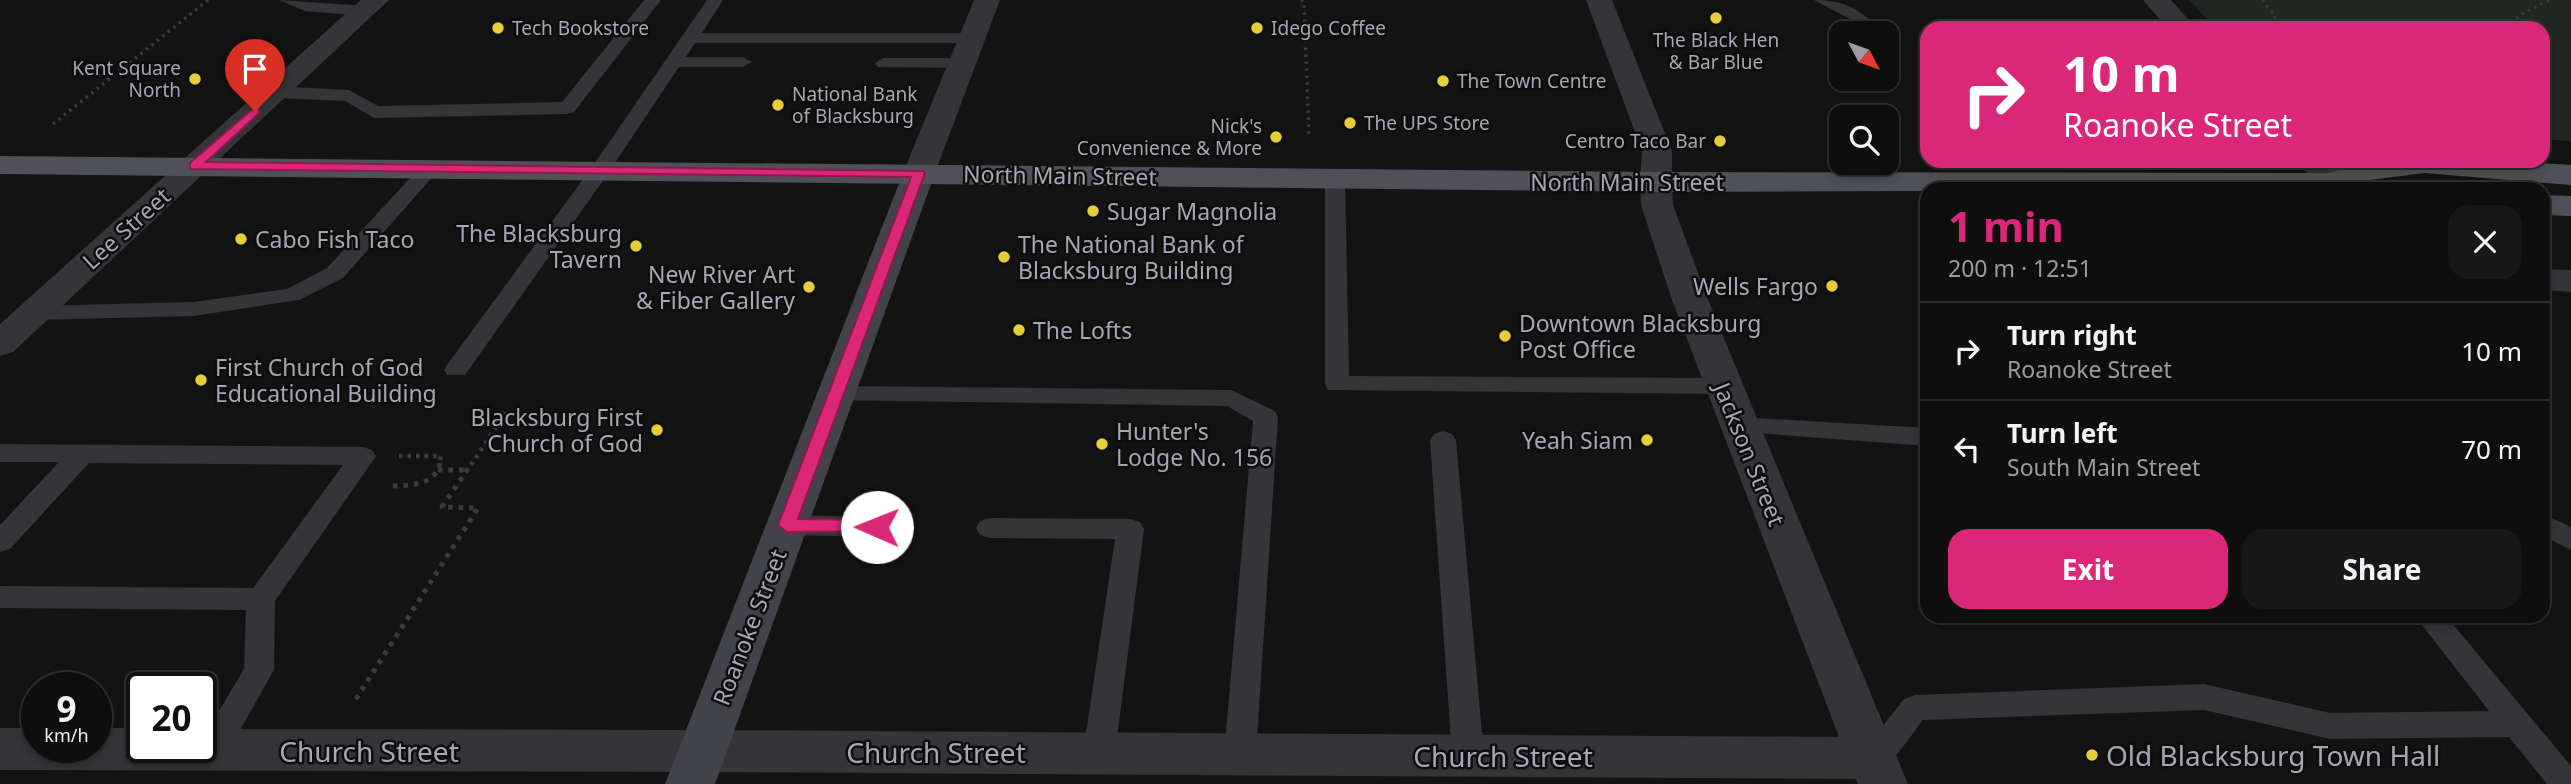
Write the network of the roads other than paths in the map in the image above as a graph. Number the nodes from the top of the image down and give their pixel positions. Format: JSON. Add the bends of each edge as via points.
{"nodes":[{"id":1,"x":287,"y":0,"type":"edge"},
{"id":2,"x":653,"y":0,"type":"edge"},
{"id":3,"x":988,"y":0,"type":"edge"},
{"id":4,"x":1599,"y":0,"type":"edge"},
{"id":5,"x":1822,"y":0,"type":"edge"},
{"id":6,"x":2156,"y":0,"type":"edge"},
{"id":7,"x":714,"y":2,"type":"edge"},
{"id":8,"x":371,"y":5,"type":"edge"},
{"id":9,"x":1861,"y":21,"type":"edge"},
{"id":10,"x":2176,"y":21,"type":"edge"},
{"id":11,"x":690,"y":38,"type":"junction"},
{"id":12,"x":967,"y":50,"type":"junction"},
{"id":13,"x":674,"y":62,"type":"junction"},
{"id":14,"x":743,"y":62,"type":"dead end"},
{"id":15,"x":884,"y":63,"type":"dead end"},
{"id":16,"x":275,"y":92,"type":"junction"},
{"id":17,"x":0,"y":165,"type":"edge"},
{"id":18,"x":195,"y":166,"type":"junction"},
{"id":19,"x":430,"y":168,"type":"junction"},
{"id":20,"x":2319,"y":168,"type":"edge"},
{"id":21,"x":2381,"y":168,"type":"edge"},
{"id":22,"x":2477,"y":168,"type":"edge"},
{"id":23,"x":600,"y":171,"type":"junction"},
{"id":24,"x":919,"y":173,"type":"junction"},
{"id":25,"x":2571,"y":175,"type":"edge"},
{"id":26,"x":1335,"y":177,"type":"junction"},
{"id":27,"x":1656,"y":182,"type":"junction"},
{"id":28,"x":2335,"y":182,"type":"edge"},
{"id":29,"x":2346,"y":182,"type":"edge"},
{"id":30,"x":1920,"y":187,"type":"edge"},
{"id":31,"x":2550,"y":205,"type":"edge"},
{"id":32,"x":2571,"y":206,"type":"edge"},
{"id":33,"x":2550,"y":280,"type":"edge"},
{"id":34,"x":2571,"y":281,"type":"edge"},
{"id":35,"x":33,"y":313,"type":"junction"},
{"id":36,"x":0,"y":344,"type":"edge"},
{"id":37,"x":457,"y":370,"type":"dead end"},
{"id":38,"x":836,"y":394,"type":"junction"},
{"id":39,"x":1731,"y":406,"type":"junction"},
{"id":40,"x":1920,"y":436,"type":"edge"},
{"id":41,"x":1443,"y":440,"type":"dead end"},
{"id":42,"x":0,"y":453,"type":"edge"},
{"id":43,"x":83,"y":453,"type":"junction"},
{"id":44,"x":787,"y":525,"type":"junction"},
{"id":45,"x":877,"y":527,"type":"dead end"},
{"id":46,"x":990,"y":528,"type":"dead end"},
{"id":47,"x":2550,"y":528,"type":"edge"},
{"id":48,"x":2571,"y":540,"type":"edge"},
{"id":49,"x":0,"y":542,"type":"edge"},
{"id":50,"x":0,"y":597,"type":"edge"},
{"id":51,"x":261,"y":599,"type":"junction"},
{"id":52,"x":2435,"y":623,"type":"edge"},
{"id":53,"x":2517,"y":724,"type":"junction"},
{"id":54,"x":217,"y":743,"type":"edge"},
{"id":55,"x":0,"y":749,"type":"edge"},
{"id":56,"x":126,"y":750,"type":"edge"},
{"id":57,"x":217,"y":751,"type":"edge"},
{"id":58,"x":1099,"y":753,"type":"junction"},
{"id":59,"x":1240,"y":755,"type":"junction"},
{"id":60,"x":1468,"y":756,"type":"junction"},
{"id":61,"x":696,"y":768,"type":"edge"},
{"id":62,"x":1878,"y":771,"type":"edge"},
{"id":63,"x":2566,"y":784,"type":"edge"}],
"edges":[{"from":1,"to":8,"type":"lane","via":[[305,6]]},
{"from":2,"to":16,"type":"lane","via":[[567,108],[374,112],[349,96]]},
{"from":3,"to":12,"type":"street","name":"Roanoke Street"},
{"from":4,"to":27,"type":"street","name":"Jackson Street","via":[[1657,152]]},
{"from":5,"to":9,"type":"lane"},
{"from":6,"to":10,"type":"street"},
{"from":7,"to":11,"type":"lane"},
{"from":8,"to":16,"type":"street","name":"Lee Street"},
{"from":11,"to":12,"type":"lane"},
{"from":11,"to":13,"type":"lane"},
{"from":12,"to":15,"type":"lane"},
{"from":12,"to":24,"type":"street","name":"Roanoke Street"},
{"from":13,"to":14,"type":"lane"},
{"from":13,"to":23,"type":"lane"},
{"from":16,"to":18,"type":"street","name":"Lee Street"},
{"from":17,"to":18,"type":"main road","name":"North Main Street"},
{"from":18,"to":19,"type":"main road","name":"North Main Street"},
{"from":18,"to":35,"type":"street","name":"Lee Street"},
{"from":19,"to":23,"type":"main road","name":"North Main Street"},
{"from":19,"to":35,"type":"lane","via":[[335,273],[291,295],[194,309]]},
{"from":20,"to":28,"type":"street"},
{"from":21,"to":29,"type":"main road","name":"North Main Street"},
{"from":22,"to":25,"type":"main road","name":"North Main Street"},
{"from":23,"to":24,"type":"main road","name":"North Main Street"},
{"from":23,"to":37,"type":"lane"},
{"from":24,"to":26,"type":"main road","name":"North Main Street"},
{"from":24,"to":38,"type":"main road","name":"Roanoke Street"},
{"from":26,"to":27,"type":"main road","name":"North Main Street"},
{"from":26,"to":39,"type":"lane","via":[[1337,384]]},
{"from":27,"to":30,"type":"main road","name":"North Main Street"},
{"from":27,"to":39,"type":"street","name":"Jackson Street","via":[[1657,205]]},
{"from":31,"to":32,"type":"main road"},
{"from":33,"to":34,"type":"street"},
{"from":35,"to":36,"type":"street","name":"Lee Street"},
{"from":38,"to":44,"type":"main road","name":"Roanoke Street"},
{"from":38,"to":59,"type":"lane","via":[[1231,398],[1266,417]]},
{"from":39,"to":40,"type":"lane"},
{"from":39,"to":62,"type":"street","name":"Jackson Street"},
{"from":41,"to":60,"type":"lane"},
{"from":42,"to":43,"type":"lane"},
{"from":43,"to":49,"type":"lane"},
{"from":43,"to":51,"type":"lane","via":[[363,456]]},
{"from":44,"to":45,"type":"lane"},
{"from":44,"to":61,"type":"main road","name":"Roanoke Street"},
{"from":46,"to":58,"type":"lane","via":[[1130,529]]},
{"from":47,"to":48,"type":"lane"},
{"from":50,"to":51,"type":"lane"},
{"from":51,"to":54,"type":"lane","via":[[260,670]]},
{"from":52,"to":53,"type":"lane"},
{"from":53,"to":62,"type":"lane","via":[[2330,726],[2204,697],[1915,708]]},
{"from":53,"to":63,"type":"lane"},
{"from":55,"to":56,"type":"street","name":"Church Street"},
{"from":57,"to":61,"type":"street","name":"Church Street"},
{"from":58,"to":59,"type":"street","name":"Church Street"},
{"from":58,"to":61,"type":"street","name":"Church Street"},
{"from":59,"to":60,"type":"street","name":"Church Street"},
{"from":60,"to":62,"type":"street","name":"Church Street"}]}
